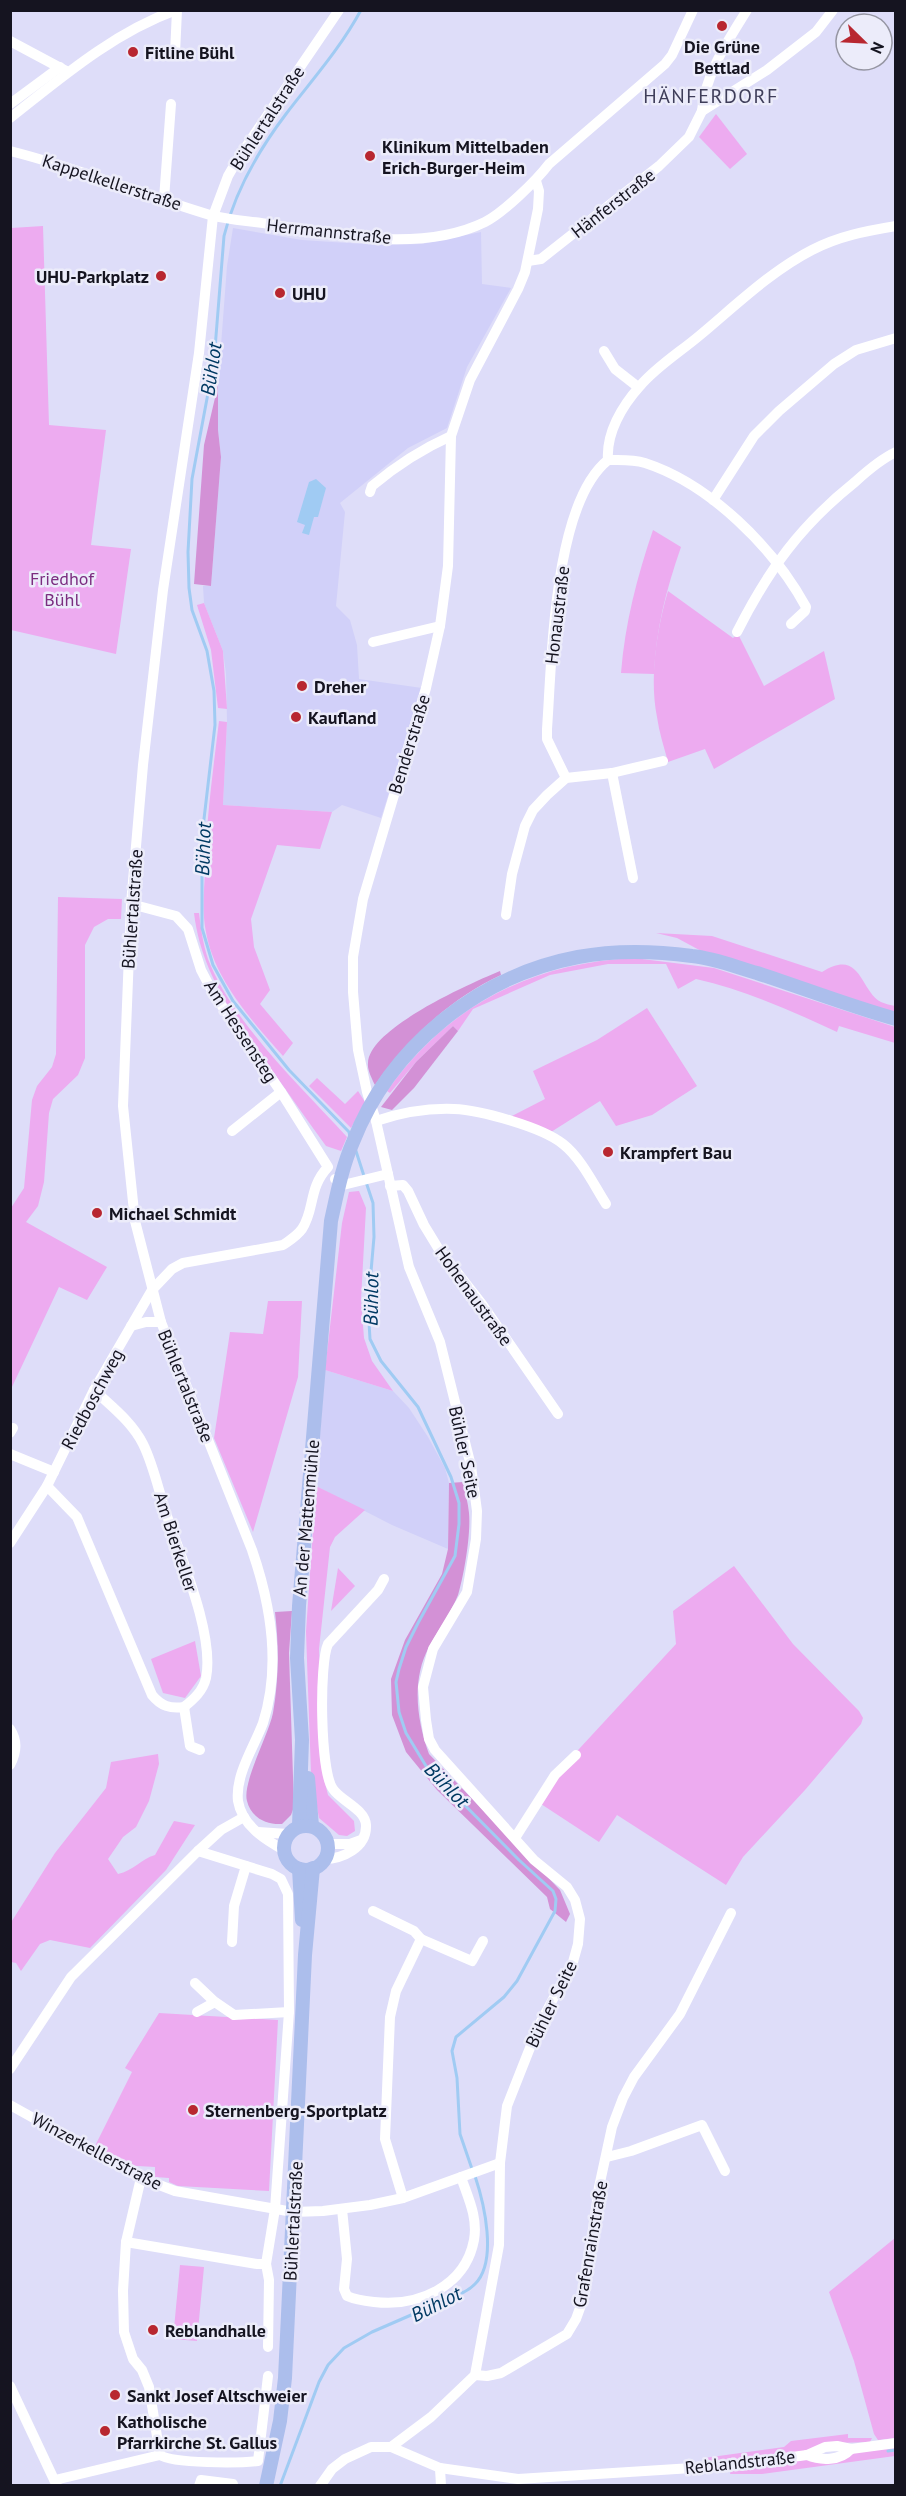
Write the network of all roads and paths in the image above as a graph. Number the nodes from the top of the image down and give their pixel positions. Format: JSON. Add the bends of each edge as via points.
{"nodes":[{"id":1,"x":176,"y":10,"type":"edge"},
{"id":2,"x":339,"y":10,"type":"edge"},
{"id":3,"x":693,"y":10,"type":"edge"},
{"id":4,"x":747,"y":10,"type":"edge"},
{"id":5,"x":833,"y":10,"type":"edge"},
{"id":6,"x":10,"y":41,"type":"edge"},
{"id":7,"x":175,"y":54,"type":"dead end"},
{"id":8,"x":64,"y":69,"type":"junction"},
{"id":9,"x":10,"y":104,"type":"edge"},
{"id":10,"x":171,"y":104,"type":"dead end"},
{"id":11,"x":702,"y":111,"type":"junction"},
{"id":12,"x":10,"y":118,"type":"edge"},
{"id":13,"x":10,"y":151,"type":"edge"},
{"id":14,"x":536,"y":181,"type":"junction"},
{"id":15,"x":164,"y":199,"type":"junction"},
{"id":16,"x":218,"y":216,"type":"junction"},
{"id":17,"x":896,"y":226,"type":"edge"},
{"id":18,"x":528,"y":261,"type":"junction"},
{"id":19,"x":896,"y":338,"type":"edge"},
{"id":20,"x":604,"y":351,"type":"dead end"},
{"id":21,"x":638,"y":387,"type":"junction"},
{"id":22,"x":451,"y":436,"type":"junction"},
{"id":23,"x":896,"y":452,"type":"edge"},
{"id":24,"x":608,"y":460,"type":"junction"},
{"id":25,"x":370,"y":492,"type":"dead end"},
{"id":26,"x":713,"y":500,"type":"junction"},
{"id":27,"x":777,"y":561,"type":"junction"},
{"id":28,"x":791,"y":624,"type":"dead end"},
{"id":29,"x":440,"y":626,"type":"junction"},
{"id":30,"x":737,"y":632,"type":"dead end"},
{"id":31,"x":374,"y":642,"type":"dead end"},
{"id":32,"x":663,"y":761,"type":"dead end"},
{"id":33,"x":612,"y":773,"type":"junction"},
{"id":34,"x":566,"y":778,"type":"junction"},
{"id":35,"x":633,"y":878,"type":"dead end"},
{"id":36,"x":131,"y":903,"type":"junction"},
{"id":37,"x":506,"y":915,"type":"dead end"},
{"id":38,"x":896,"y":1019,"type":"edge"},
{"id":39,"x":358,"y":1050,"type":"joint"},
{"id":40,"x":281,"y":1092,"type":"junction"},
{"id":41,"x":376,"y":1121,"type":"junction"},
{"id":42,"x":232,"y":1131,"type":"dead end"},
{"id":43,"x":328,"y":1167,"type":"joint"},
{"id":44,"x":388,"y":1174,"type":"junction"},
{"id":45,"x":334,"y":1178,"type":"dead end"},
{"id":46,"x":390,"y":1186,"type":"junction"},
{"id":47,"x":606,"y":1204,"type":"dead end"},
{"id":48,"x":152,"y":1290,"type":"junction"},
{"id":49,"x":161,"y":1322,"type":"junction"},
{"id":50,"x":131,"y":1326,"type":"junction"},
{"id":51,"x":94,"y":1390,"type":"junction"},
{"id":52,"x":558,"y":1414,"type":"dead end"},
{"id":53,"x":10,"y":1454,"type":"edge"},
{"id":54,"x":54,"y":1472,"type":"junction"},
{"id":55,"x":47,"y":1486,"type":"junction"},
{"id":56,"x":10,"y":1543,"type":"edge"},
{"id":57,"x":384,"y":1579,"type":"dead end"},
{"id":58,"x":184,"y":1707,"type":"junction"},
{"id":59,"x":10,"y":1729,"type":"edge"},
{"id":60,"x":200,"y":1750,"type":"dead end"},
{"id":61,"x":576,"y":1755,"type":"dead end"},
{"id":62,"x":10,"y":1764,"type":"edge"},
{"id":63,"x":244,"y":1817,"type":"junction"},
{"id":64,"x":300,"y":1829,"type":"junction"},
{"id":65,"x":257,"y":1832,"type":"junction"},
{"id":66,"x":515,"y":1838,"type":"junction"},
{"id":67,"x":361,"y":1840,"type":"junction"},
{"id":68,"x":328,"y":1844,"type":"junction"},
{"id":69,"x":284,"y":1850,"type":"junction"},
{"id":70,"x":198,"y":1851,"type":"junction"},
{"id":71,"x":324,"y":1859,"type":"junction"},
{"id":72,"x":246,"y":1866,"type":"junction"},
{"id":73,"x":306,"y":1869,"type":"junction"},
{"id":74,"x":373,"y":1911,"type":"dead end"},
{"id":75,"x":731,"y":1913,"type":"dead end"},
{"id":76,"x":421,"y":1939,"type":"junction"},
{"id":77,"x":483,"y":1941,"type":"dead end"},
{"id":78,"x":232,"y":1942,"type":"dead end"},
{"id":79,"x":195,"y":1983,"type":"dead end"},
{"id":80,"x":215,"y":2002,"type":"junction"},
{"id":81,"x":196,"y":2012,"type":"dead end"},
{"id":82,"x":289,"y":2012,"type":"junction"},
{"id":83,"x":10,"y":2069,"type":"edge"},
{"id":84,"x":10,"y":2105,"type":"edge"},
{"id":85,"x":607,"y":2157,"type":"junction"},
{"id":86,"x":501,"y":2163,"type":"junction"},
{"id":87,"x":726,"y":2171,"type":"dead end"},
{"id":88,"x":464,"y":2176,"type":"junction"},
{"id":89,"x":141,"y":2178,"type":"junction"},
{"id":90,"x":403,"y":2198,"type":"junction"},
{"id":91,"x":342,"y":2208,"type":"junction"},
{"id":92,"x":275,"y":2209,"type":"junction"},
{"id":93,"x":293,"y":2212,"type":"junction"},
{"id":94,"x":126,"y":2242,"type":"junction"},
{"id":95,"x":267,"y":2264,"type":"junction"},
{"id":96,"x":268,"y":2347,"type":"dead end"},
{"id":97,"x":475,"y":2375,"type":"junction"},
{"id":98,"x":268,"y":2376,"type":"dead end"},
{"id":99,"x":10,"y":2386,"type":"edge"},
{"id":100,"x":896,"y":2443,"type":"edge"},
{"id":101,"x":391,"y":2447,"type":"junction"},
{"id":102,"x":160,"y":2455,"type":"junction"},
{"id":103,"x":440,"y":2468,"type":"junction"},
{"id":104,"x":56,"y":2483,"type":"edge"},
{"id":105,"x":233,"y":2484,"type":"dead end"},
{"id":106,"x":199,"y":2486,"type":"edge"},
{"id":107,"x":266,"y":2486,"type":"edge"},
{"id":108,"x":320,"y":2486,"type":"edge"},
{"id":109,"x":441,"y":2486,"type":"edge"}],
"edges":[{"from":1,"to":7,"type":"street"},
{"from":1,"to":8,"type":"street"},
{"from":2,"to":16,"type":"street","name":"Bühlertalstraße","via":[[239,157],[228,176]]},
{"from":3,"to":14,"type":"street","name":"Herrmannstraße","via":[[665,64],[549,164]]},
{"from":4,"to":11,"type":"street","name":"Hänferstraße","via":[[715,66],[705,89]]},
{"from":5,"to":11,"type":"street","via":[[816,32],[767,70]]},
{"from":6,"to":8,"type":"street"},
{"from":8,"to":9,"type":"street"},
{"from":8,"to":12,"type":"street"},
{"from":10,"to":15,"type":"street"},
{"from":11,"to":18,"type":"street","name":"Hänferstraße","via":[[689,137],[659,166],[541,259]]},
{"from":13,"to":15,"type":"street","name":"Kappelkellerstraße"},
{"from":14,"to":16,"type":"street","name":"Herrmannstraße","via":[[487,221],[456,232],[415,238],[371,239]]},
{"from":14,"to":18,"type":"street","via":[[539,191]]},
{"from":15,"to":16,"type":"street","name":"Kappelkellerstraße"},
{"from":16,"to":36,"type":"street","name":"Bühlertalstraße","via":[[163,590]]},
{"from":17,"to":21,"type":"street","via":[[849,234],[797,258]]},
{"from":18,"to":22,"type":"street","via":[[518,289],[470,380]]},
{"from":19,"to":26,"type":"street","via":[[856,350],[779,411],[754,436]]},
{"from":20,"to":21,"type":"street","via":[[615,369]]},
{"from":21,"to":24,"type":"street","via":[[612,432]]},
{"from":22,"to":25,"type":"street","via":[[405,460],[372,486]]},
{"from":22,"to":29,"type":"street","name":"Benderstraße","via":[[447,577]]},
{"from":23,"to":27,"type":"street","via":[[836,497]]},
{"from":24,"to":26,"type":"street","via":[[645,463]]},
{"from":24,"to":34,"type":"street","name":"Honaustraße","via":[[591,479],[577,510],[558,590],[546,729]]},
{"from":26,"to":27,"type":"street"},
{"from":27,"to":28,"type":"street","via":[[806,607]]},
{"from":27,"to":30,"type":"street"},
{"from":29,"to":31,"type":"street"},
{"from":29,"to":39,"type":"street","name":"Benderstraße","via":[[357,928],[352,992]]},
{"from":32,"to":33,"type":"street"},
{"from":33,"to":34,"type":"street"},
{"from":33,"to":35,"type":"street"},
{"from":34,"to":37,"type":"street","via":[[533,810],[525,826]]},
{"from":36,"to":40,"type":"street","name":"Am Hessensteg","via":[[176,916],[188,929],[213,993]]},
{"from":36,"to":48,"type":"street","name":"Bühlertalstraße","via":[[123,1106],[133,1207]]},
{"from":38,"to":64,"type":"main road","name":"An der Mattenmühle","via":[[713,960],[617,952],[577,957],[509,979],[480,994],[441,1021],[386,1079],[353,1141],[332,1221],[299,1606],[297,1658],[307,1769]]},
{"from":39,"to":41,"type":"street","name":"Bühler Seite"},
{"from":40,"to":42,"type":"street","name":"Am Hessensteg"},
{"from":40,"to":43,"type":"street","name":"Am Hessensteg"},
{"from":41,"to":44,"type":"street","name":"Bühler Seite"},
{"from":41,"to":47,"type":"street","via":[[398,1114],[454,1109],[530,1127],[566,1147]]},
{"from":43,"to":48,"type":"street","name":"Riedboschweg","via":[[313,1190],[303,1227],[296,1236],[283,1245],[183,1263]]},
{"from":44,"to":45,"type":"street","via":[[343,1185]]},
{"from":44,"to":46,"type":"street","name":"Bühler Seite"},
{"from":46,"to":52,"type":"street","name":"Hohenaustraße","via":[[403,1185],[408,1191],[438,1248]]},
{"from":46,"to":66,"type":"street","name":"Bühler Seite","via":[[409,1267],[440,1342],[471,1466],[477,1511],[467,1592],[433,1649],[423,1687],[429,1738],[435,1750]]},
{"from":48,"to":49,"type":"street","name":"Bühlertalstraße"},
{"from":48,"to":50,"type":"street","name":"Riedboschweg"},
{"from":49,"to":50,"type":"street"},
{"from":49,"to":63,"type":"street","name":"Bühlertalstraße","via":[[252,1550],[268,1610],[272,1681],[262,1724],[240,1781],[238,1801]]},
{"from":50,"to":51,"type":"street","name":"Riedboschweg"},
{"from":51,"to":54,"type":"street","name":"Riedboschweg"},
{"from":51,"to":58,"type":"street","name":"Am Bierkeller","via":[[127,1420],[144,1445],[199,1613],[206,1677],[195,1699]]},
{"from":53,"to":54,"type":"street"},
{"from":54,"to":55,"type":"street","name":"Riedboschweg"},
{"from":55,"to":56,"type":"street","name":"Riedboschweg"},
{"from":55,"to":58,"type":"street","via":[[77,1517],[152,1695],[166,1706]]},
{"from":57,"to":67,"type":"street","via":[[328,1644],[323,1660],[326,1769],[333,1790],[364,1818]]},
{"from":58,"to":60,"type":"street","via":[[190,1746]]},
{"from":59,"to":62,"type":"street","via":[[16,1748]]},
{"from":61,"to":66,"type":"street","via":[[555,1775]]},
{"from":63,"to":65,"type":"street"},
{"from":63,"to":70,"type":"street","via":[[221,1830]]},
{"from":64,"to":65,"type":"street"},
{"from":64,"to":68,"type":"main road","via":[[320,1830]]},
{"from":64,"to":69,"type":"main road"},
{"from":65,"to":69,"type":"street"},
{"from":66,"to":86,"type":"street","name":"Bühler Seite","via":[[567,1887],[580,1919],[573,1962],[539,2025],[507,2106]]},
{"from":67,"to":68,"type":"street"},
{"from":67,"to":71,"type":"street","via":[[346,1855]]},
{"from":68,"to":71,"type":"main road"},
{"from":69,"to":73,"type":"main road","via":[[286,1858]]},
{"from":70,"to":72,"type":"street"},
{"from":70,"to":83,"type":"street","via":[[71,1977]]},
{"from":71,"to":73,"type":"main road"},
{"from":72,"to":78,"type":"street","via":[[234,1906]]},
{"from":72,"to":82,"type":"street","via":[[272,1874],[287,1887]]},
{"from":73,"to":93,"type":"main road","name":"Bühlertalstraße"},
{"from":74,"to":76,"type":"street","via":[[414,1931]]},
{"from":75,"to":85,"type":"street","name":"Grafenrainstraße","via":[[680,2014],[634,2077],[612,2127]]},
{"from":76,"to":77,"type":"street","via":[[472,1961]]},
{"from":76,"to":90,"type":"street","via":[[396,1991],[390,2017],[385,2139]]},
{"from":79,"to":80,"type":"street"},
{"from":80,"to":81,"type":"street"},
{"from":80,"to":82,"type":"street","via":[[234,2015]]},
{"from":82,"to":92,"type":"street"},
{"from":84,"to":89,"type":"street","name":"Winzerkellerstraße"},
{"from":85,"to":87,"type":"street","name":"Grafenrainstraße","via":[[702,2125]]},
{"from":85,"to":97,"type":"street","name":"Grafenrainstraße","via":[[594,2215],[584,2297],[567,2334],[501,2373]]},
{"from":86,"to":88,"type":"street","name":"Winzerkellerstraße"},
{"from":86,"to":97,"type":"street","name":"Bühler Seite","via":[[499,2245]]},
{"from":88,"to":90,"type":"street","name":"Winzerkellerstraße"},
{"from":88,"to":91,"type":"street","via":[[475,2221],[469,2256],[444,2288],[411,2301],[380,2302],[347,2296]]},
{"from":89,"to":92,"type":"street","name":"Winzerkellerstraße","via":[[175,2191]]},
{"from":89,"to":94,"type":"street"},
{"from":90,"to":91,"type":"street","name":"Winzerkellerstraße"},
{"from":91,"to":93,"type":"street","name":"Winzerkellerstraße"},
{"from":92,"to":93,"type":"street","name":"Winzerkellerstraße"},
{"from":92,"to":95,"type":"street"},
{"from":93,"to":107,"type":"main road","name":"Bühlertalstraße","via":[[285,2378]]},
{"from":94,"to":95,"type":"street"},
{"from":94,"to":102,"type":"street","via":[[124,2332],[149,2387]]},
{"from":95,"to":96,"type":"street"},
{"from":97,"to":101,"type":"street","via":[[431,2417]]},
{"from":98,"to":102,"type":"street","via":[[258,2461],[237,2464],[169,2460]]},
{"from":99,"to":104,"type":"street"},
{"from":100,"to":103,"type":"street","name":"Reblandstraße","via":[[851,2449],[825,2447],[807,2456],[724,2466],[518,2479]]},
{"from":101,"to":103,"type":"street","name":"Reblandstraße"},
{"from":101,"to":108,"type":"street","via":[[371,2446],[359,2451],[332,2469]]},
{"from":102,"to":104,"type":"street"},
{"from":103,"to":109,"type":"street"},
{"from":105,"to":106,"type":"street","via":[[201,2480]]}]}
